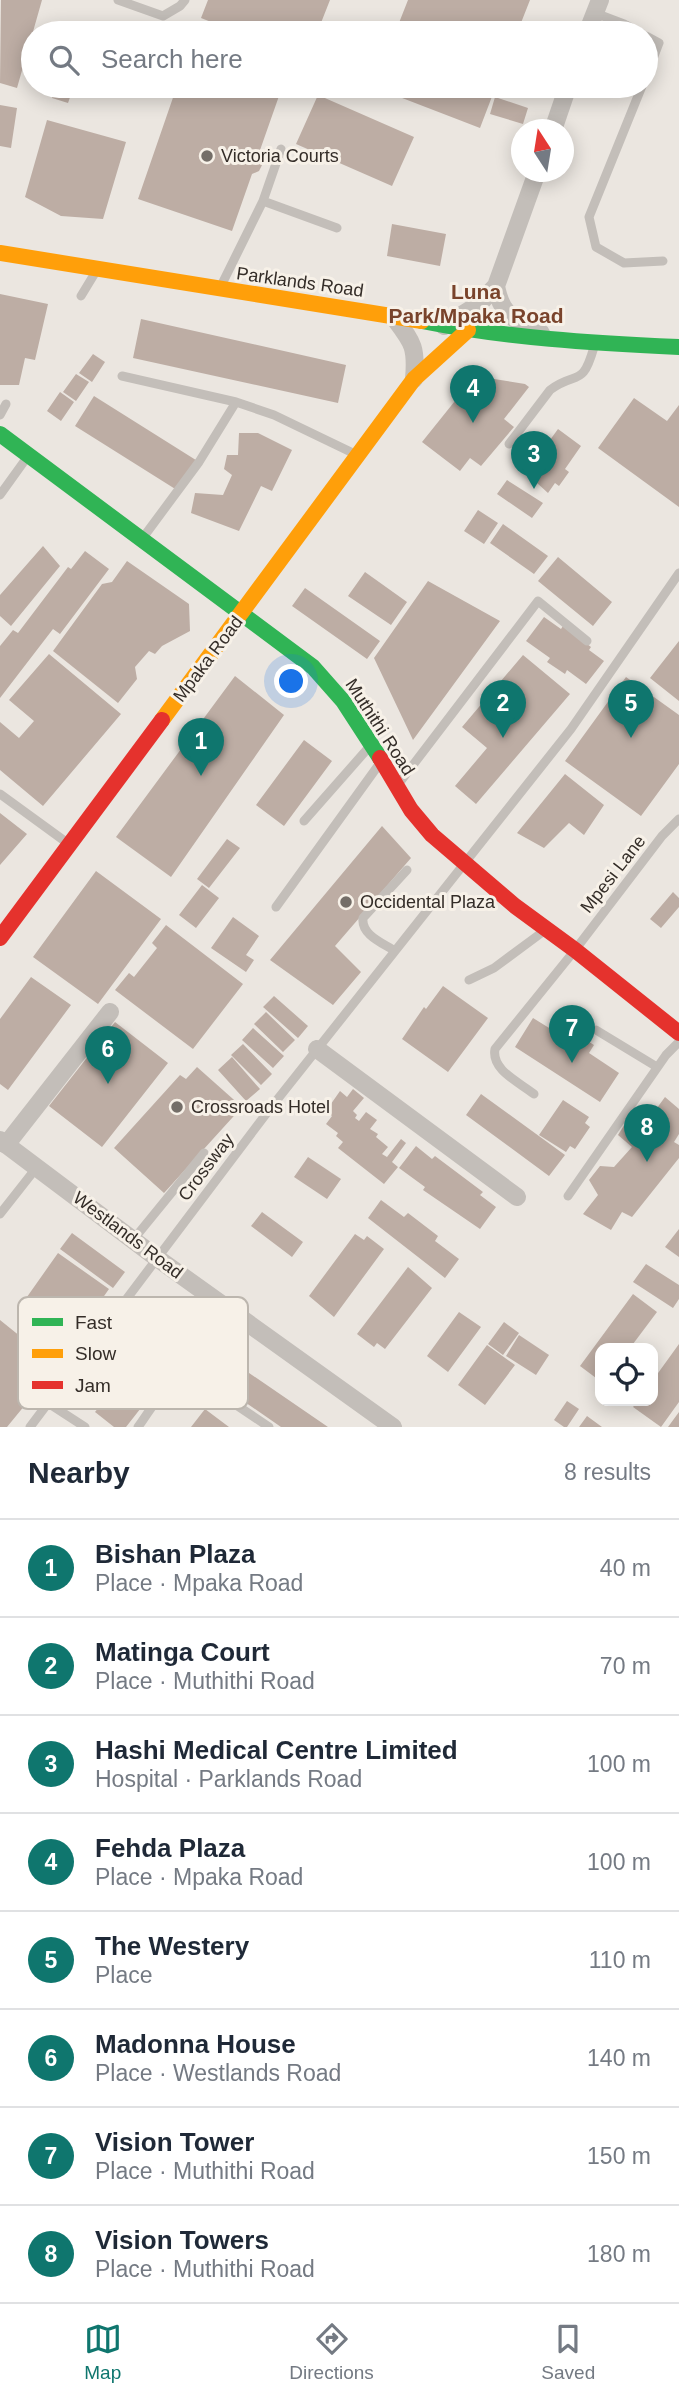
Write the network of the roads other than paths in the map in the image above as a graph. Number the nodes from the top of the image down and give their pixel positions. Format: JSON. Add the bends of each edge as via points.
{"nodes":[{"id":1,"x":118,"y":0,"type":"edge"},
{"id":2,"x":186,"y":0,"type":"edge"},
{"id":3,"x":597,"y":7,"type":"edge"},
{"id":4,"x":619,"y":21,"type":"edge"},
{"id":5,"x":564,"y":98,"type":"edge"},
{"id":6,"x":637,"y":98,"type":"edge"},
{"id":7,"x":557,"y":119,"type":"edge"},
{"id":8,"x":281,"y":149,"type":"dead end"},
{"id":9,"x":533,"y":182,"type":"edge"},
{"id":10,"x":263,"y":201,"type":"junction"},
{"id":11,"x":337,"y":228,"type":"dead end"},
{"id":12,"x":0,"y":253,"type":"edge"},
{"id":13,"x":663,"y":261,"type":"dead end"},
{"id":14,"x":97,"y":270,"type":"junction"},
{"id":15,"x":496,"y":286,"type":"junction"},
{"id":16,"x":219,"y":290,"type":"junction"},
{"id":17,"x":81,"y":296,"type":"dead end"},
{"id":18,"x":392,"y":315,"type":"junction"},
{"id":19,"x":444,"y":326,"type":"junction"},
{"id":20,"x":468,"y":330,"type":"junction"},
{"id":21,"x":552,"y":338,"type":"junction"},
{"id":22,"x":595,"y":343,"type":"junction"},
{"id":23,"x":679,"y":347,"type":"edge"},
{"id":24,"x":122,"y":376,"type":"dead end"},
{"id":25,"x":414,"y":379,"type":"junction"},
{"id":26,"x":236,"y":402,"type":"junction"},
{"id":27,"x":6,"y":404,"type":"dead end"},
{"id":28,"x":0,"y":415,"type":"edge"},
{"id":29,"x":0,"y":434,"type":"edge"},
{"id":30,"x":509,"y":444,"type":"dead end"},
{"id":31,"x":28,"y":456,"type":"junction"},
{"id":32,"x":359,"y":456,"type":"junction"},
{"id":33,"x":0,"y":495,"type":"edge"},
{"id":34,"x":141,"y":541,"type":"junction"},
{"id":35,"x":679,"y":573,"type":"edge"},
{"id":36,"x":241,"y":615,"type":"junction"},
{"id":37,"x":587,"y":641,"type":"dead end"},
{"id":38,"x":371,"y":744,"type":"junction"},
{"id":39,"x":380,"y":762,"type":"junction"},
{"id":40,"x":397,"y":787,"type":"junction"},
{"id":41,"x":0,"y":794,"type":"edge"},
{"id":42,"x":679,"y":819,"type":"edge"},
{"id":43,"x":304,"y":821,"type":"dead end"},
{"id":44,"x":70,"y":844,"type":"junction"},
{"id":45,"x":464,"y":864,"type":"junction"},
{"id":46,"x":407,"y":870,"type":"dead end"},
{"id":47,"x":276,"y":907,"type":"dead end"},
{"id":48,"x":546,"y":930,"type":"junction"},
{"id":49,"x":0,"y":938,"type":"edge"},
{"id":50,"x":575,"y":950,"type":"junction"},
{"id":51,"x":395,"y":951,"type":"junction"},
{"id":52,"x":469,"y":980,"type":"dead end"},
{"id":53,"x":110,"y":1012,"type":"dead end"},
{"id":54,"x":596,"y":1030,"type":"dead end"},
{"id":55,"x":679,"y":1033,"type":"edge"},
{"id":56,"x":679,"y":1042,"type":"edge"},
{"id":57,"x":317,"y":1049,"type":"junction"},
{"id":58,"x":657,"y":1068,"type":"junction"},
{"id":59,"x":534,"y":1094,"type":"dead end"},
{"id":60,"x":3,"y":1143,"type":"edge"},
{"id":61,"x":204,"y":1153,"type":"dead end"},
{"id":62,"x":37,"y":1167,"type":"junction"},
{"id":63,"x":517,"y":1196,"type":"dead end"},
{"id":64,"x":568,"y":1196,"type":"dead end"},
{"id":65,"x":0,"y":1214,"type":"edge"},
{"id":66,"x":133,"y":1240,"type":"junction"},
{"id":67,"x":157,"y":1258,"type":"junction"},
{"id":68,"x":128,"y":1297,"type":"edge"},
{"id":69,"x":211,"y":1297,"type":"edge"},
{"id":70,"x":248,"y":1323,"type":"edge"},
{"id":71,"x":44,"y":1409,"type":"edge"},
{"id":72,"x":57,"y":1409,"type":"edge"},
{"id":73,"x":152,"y":1409,"type":"edge"},
{"id":74,"x":242,"y":1409,"type":"edge"},
{"id":75,"x":30,"y":1427,"type":"edge"},
{"id":76,"x":85,"y":1427,"type":"edge"},
{"id":77,"x":138,"y":1427,"type":"edge"},
{"id":78,"x":269,"y":1427,"type":"edge"},
{"id":79,"x":393,"y":1427,"type":"edge"}],
"edges":[{"from":1,"to":2,"type":"lane","via":[[163,16]]},
{"from":3,"to":4,"type":"lane"},
{"from":5,"to":7,"type":"street"},
{"from":6,"to":13,"type":"lane","via":[[589,217],[596,247],[624,263]]},
{"from":8,"to":10,"type":"lane"},
{"from":9,"to":15,"type":"street"},
{"from":10,"to":11,"type":"lane"},
{"from":10,"to":16,"type":"lane"},
{"from":12,"to":14,"type":"street","name":"Parklands Road"},
{"from":14,"to":16,"type":"street","name":"Parklands Road"},
{"from":14,"to":17,"type":"lane"},
{"from":15,"to":19,"type":"street","via":[[478,305]]},
{"from":15,"to":21,"type":"street","via":[[499,305],[511,317]]},
{"from":16,"to":18,"type":"street","name":"Parklands Road"},
{"from":18,"to":19,"type":"street","name":"Parklands Road"},
{"from":18,"to":25,"type":"street","via":[[412,341]]},
{"from":19,"to":20,"type":"street","name":"Parklands Road"},
{"from":20,"to":21,"type":"street","name":"Parklands Road"},
{"from":20,"to":25,"type":"street","name":"Mpaka Road"},
{"from":21,"to":22,"type":"street","name":"Parklands Road"},
{"from":22,"to":23,"type":"street","name":"Parklands Road"},
{"from":22,"to":30,"type":"lane","via":[[584,373],[550,390]]},
{"from":24,"to":26,"type":"lane"},
{"from":25,"to":32,"type":"street","name":"Mpaka Road"},
{"from":26,"to":32,"type":"lane"},
{"from":26,"to":34,"type":"lane"},
{"from":27,"to":28,"type":"lane"},
{"from":29,"to":31,"type":"street","name":"Muthithi Road"},
{"from":31,"to":33,"type":"lane"},
{"from":31,"to":34,"type":"street","name":"Muthithi Road"},
{"from":32,"to":36,"type":"street","name":"Mpaka Road"},
{"from":34,"to":36,"type":"street","name":"Muthithi Road"},
{"from":35,"to":45,"type":"lane","name":"Crossway","via":[[571,729]]},
{"from":36,"to":38,"type":"street","name":"Muthithi Road","via":[[313,667],[343,701]]},
{"from":36,"to":44,"type":"street","name":"Mpaka Road"},
{"from":37,"to":40,"type":"lane","via":[[538,601]]},
{"from":38,"to":39,"type":"street","name":"Muthithi Road"},
{"from":38,"to":43,"type":"lane"},
{"from":39,"to":40,"type":"street","name":"Muthithi Road"},
{"from":39,"to":47,"type":"lane"},
{"from":40,"to":45,"type":"street","name":"Muthithi Road","via":[[432,835]]},
{"from":41,"to":44,"type":"lane"},
{"from":42,"to":50,"type":"lane","name":"Mpesi Lane"},
{"from":44,"to":49,"type":"street","name":"Mpaka Road"},
{"from":45,"to":48,"type":"street","name":"Muthithi Road"},
{"from":45,"to":51,"type":"lane","name":"Crossway"},
{"from":46,"to":51,"type":"lane","via":[[363,918],[366,932]]},
{"from":48,"to":50,"type":"street","name":"Muthithi Road"},
{"from":48,"to":52,"type":"lane","via":[[494,968]]},
{"from":50,"to":55,"type":"street","name":"Muthithi Road"},
{"from":50,"to":59,"type":"lane","name":"Mpesi Lane","via":[[495,1049],[497,1066]]},
{"from":51,"to":57,"type":"lane","name":"Crossway"},
{"from":53,"to":60,"type":"street"},
{"from":54,"to":58,"type":"lane"},
{"from":56,"to":58,"type":"lane"},
{"from":57,"to":63,"type":"street"},
{"from":57,"to":67,"type":"lane","name":"Crossway"},
{"from":58,"to":64,"type":"lane"},
{"from":60,"to":62,"type":"street","name":"Westlands Road"},
{"from":61,"to":66,"type":"lane"},
{"from":62,"to":65,"type":"lane"},
{"from":62,"to":66,"type":"street","name":"Westlands Road"},
{"from":66,"to":67,"type":"street","name":"Westlands Road"},
{"from":67,"to":68,"type":"lane","name":"Crossway"},
{"from":67,"to":69,"type":"street","name":"Westlands Road"},
{"from":70,"to":79,"type":"street","name":"Westlands Road"},
{"from":71,"to":75,"type":"lane","name":"Crossway"},
{"from":72,"to":76,"type":"lane"},
{"from":73,"to":77,"type":"lane"},
{"from":74,"to":78,"type":"lane"}]}
